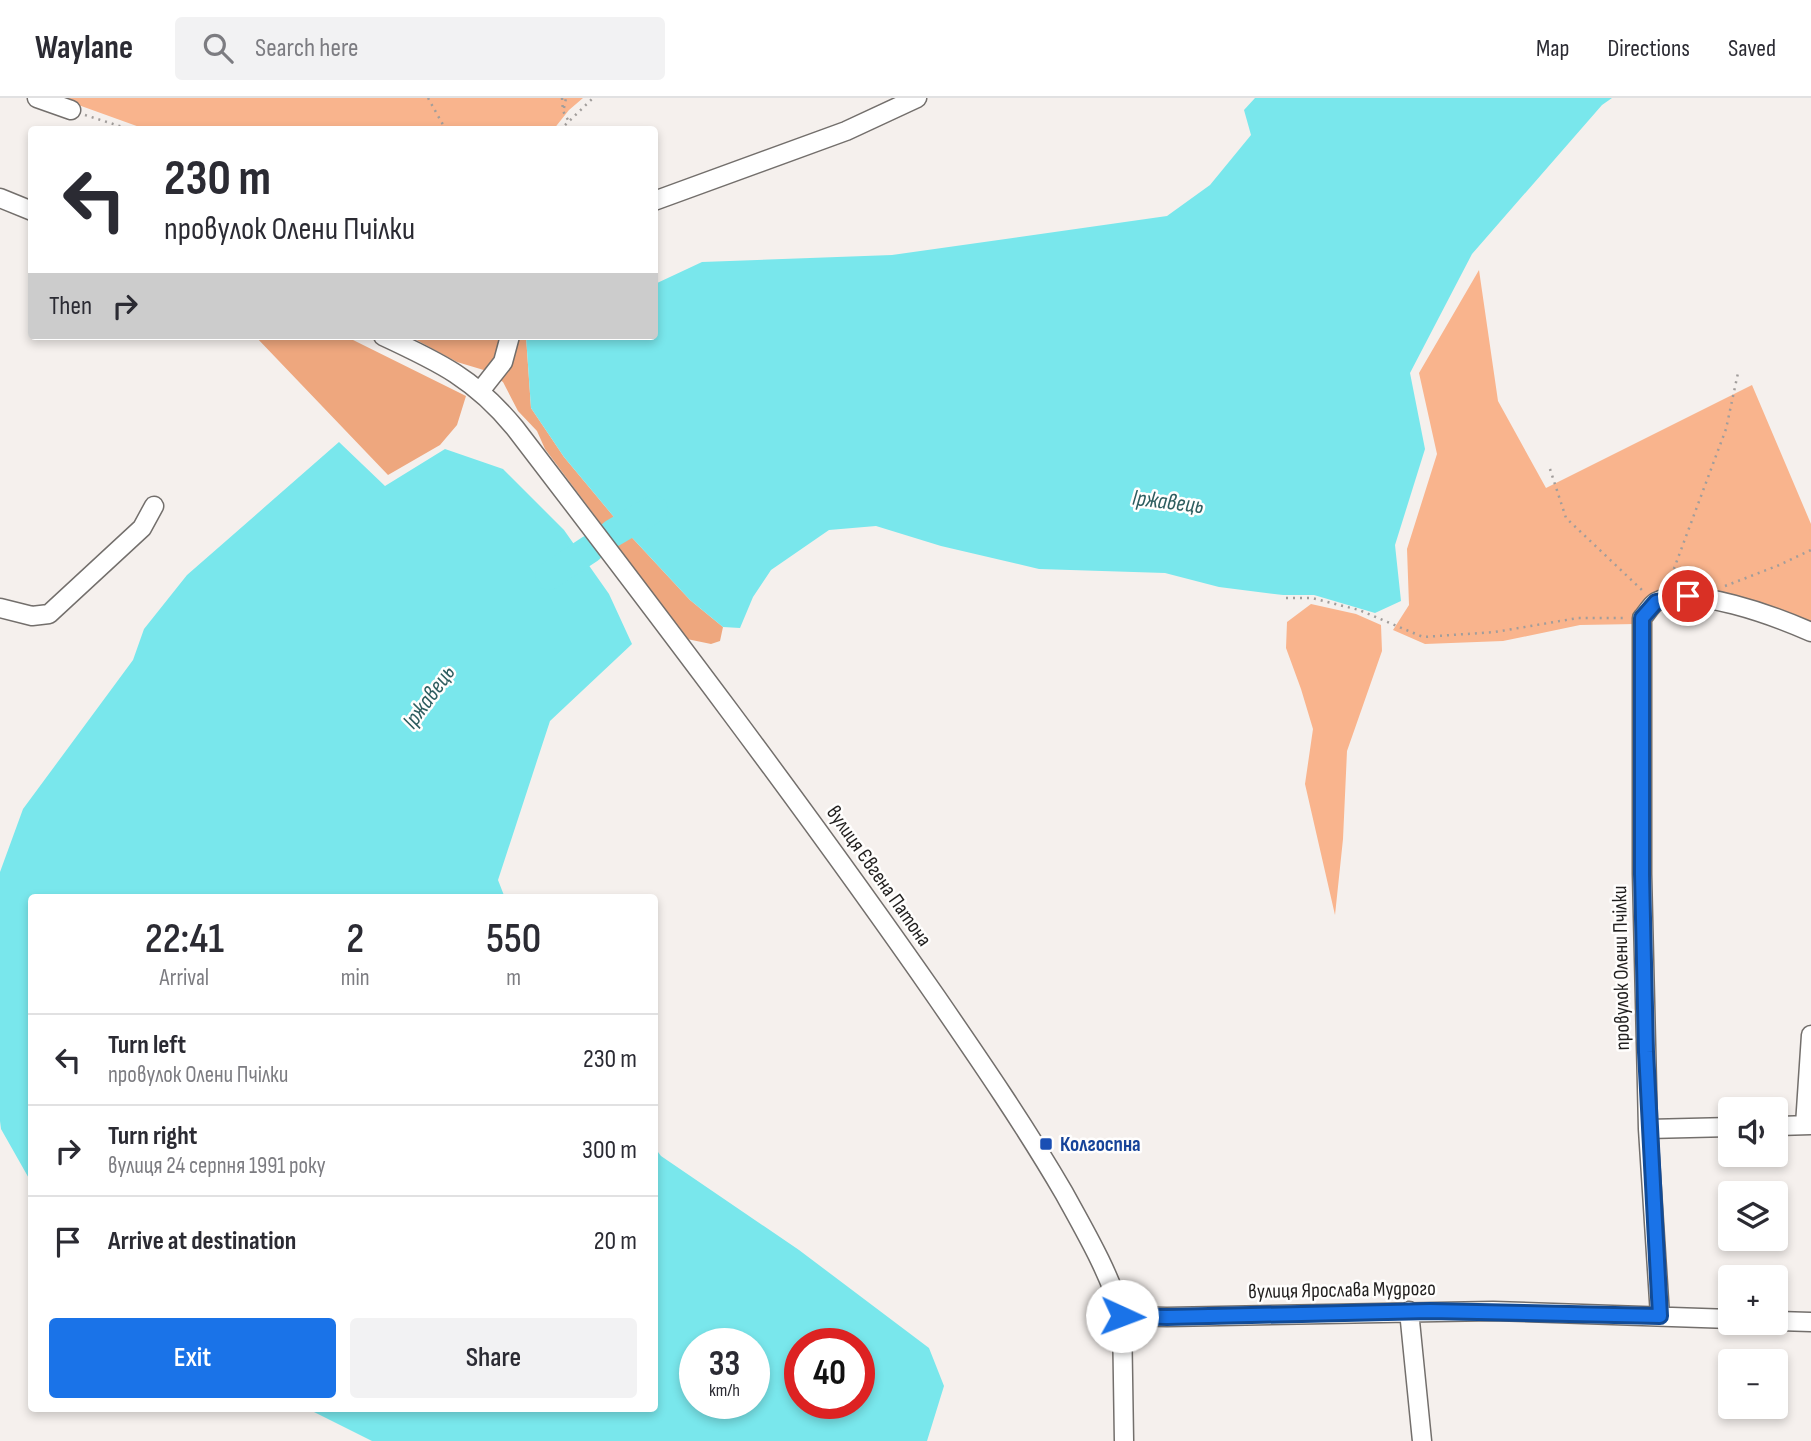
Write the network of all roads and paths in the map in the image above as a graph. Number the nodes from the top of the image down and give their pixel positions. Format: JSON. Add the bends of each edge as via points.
{"nodes":[{"id":1,"x":37,"y":98,"type":"edge"},
{"id":2,"x":428,"y":98,"type":"edge"},
{"id":3,"x":564,"y":98,"type":"edge"},
{"id":4,"x":593,"y":98,"type":"edge"},
{"id":5,"x":917,"y":98,"type":"edge"},
{"id":6,"x":71,"y":110,"type":"joint"},
{"id":7,"x":568,"y":120,"type":"junction"},
{"id":8,"x":120,"y":126,"type":"edge"},
{"id":9,"x":444,"y":126,"type":"edge"},
{"id":10,"x":563,"y":126,"type":"edge"},
{"id":11,"x":0,"y":198,"type":"edge"},
{"id":12,"x":658,"y":200,"type":"edge"},
{"id":13,"x":28,"y":209,"type":"edge"},
{"id":14,"x":391,"y":340,"type":"edge"},
{"id":15,"x":509,"y":340,"type":"edge"},
{"id":16,"x":1738,"y":373,"type":"dead end"},
{"id":17,"x":481,"y":390,"type":"junction"},
{"id":18,"x":1550,"y":469,"type":"dead end"},
{"id":19,"x":154,"y":506,"type":"dead end"},
{"id":20,"x":1811,"y":550,"type":"edge"},
{"id":21,"x":1720,"y":587,"type":"dead end"},
{"id":22,"x":1286,"y":598,"type":"dead end"},
{"id":23,"x":1656,"y":602,"type":"junction"},
{"id":24,"x":0,"y":608,"type":"edge"},
{"id":25,"x":1642,"y":618,"type":"junction"},
{"id":26,"x":1811,"y":632,"type":"edge"},
{"id":27,"x":1811,"y":1035,"type":"edge"},
{"id":28,"x":1808,"y":1125,"type":"edge"},
{"id":29,"x":1788,"y":1126,"type":"edge"},
{"id":30,"x":1718,"y":1127,"type":"edge"},
{"id":31,"x":1648,"y":1129,"type":"junction"},
{"id":32,"x":1409,"y":1311,"type":"junction"},
{"id":33,"x":1122,"y":1316,"type":"junction"},
{"id":34,"x":1660,"y":1316,"type":"junction"},
{"id":35,"x":1718,"y":1318,"type":"edge"},
{"id":36,"x":1788,"y":1321,"type":"edge"},
{"id":37,"x":1811,"y":1322,"type":"edge"},
{"id":38,"x":1124,"y":1441,"type":"edge"},
{"id":39,"x":1422,"y":1441,"type":"edge"}],
"edges":[{"from":1,"to":6,"type":"street"},
{"from":2,"to":9,"type":"path"},
{"from":3,"to":7,"type":"path"},
{"from":4,"to":7,"type":"path"},
{"from":5,"to":12,"type":"street","via":[[846,131]]},
{"from":6,"to":8,"type":"path"},
{"from":7,"to":10,"type":"path"},
{"from":11,"to":13,"type":"street"},
{"from":14,"to":17,"type":"street","name":"вулиця Євгена Патона","via":[[453,370]]},
{"from":15,"to":17,"type":"street","via":[[503,362]]},
{"from":16,"to":23,"type":"path","via":[[1726,429],[1696,516],[1673,576]]},
{"from":17,"to":33,"type":"street","name":"вулиця Євгена Патона","via":[[515,428],[755,744],[967,1042],[1072,1207],[1110,1281]]},
{"from":18,"to":23,"type":"path","via":[[1566,518]]},
{"from":19,"to":24,"type":"street","via":[[142,528],[49,614],[32,616]]},
{"from":20,"to":21,"type":"path"},
{"from":22,"to":25,"type":"path","via":[[1312,598],[1359,610],[1423,637],[1495,632],[1578,618]]},
{"from":23,"to":25,"type":"street"},
{"from":23,"to":26,"type":"street","via":[[1688,596],[1710,600]]},
{"from":25,"to":31,"type":"street","name":"провулок Олени Пчілки"},
{"from":27,"to":28,"type":"street"},
{"from":28,"to":29,"type":"street"},
{"from":30,"to":31,"type":"street"},
{"from":31,"to":34,"type":"street","name":"провулок Олени Пчілки"},
{"from":32,"to":33,"type":"street","name":"вулиця Ярослава Мудрого"},
{"from":32,"to":34,"type":"street","name":"вулиця Ярослава Мудрого"},
{"from":32,"to":39,"type":"street"},
{"from":33,"to":38,"type":"street","name":"вулиця Євгена Патона"},
{"from":34,"to":35,"type":"street","name":"вулиця Ярослава Мудрого"},
{"from":36,"to":37,"type":"street"}]}
